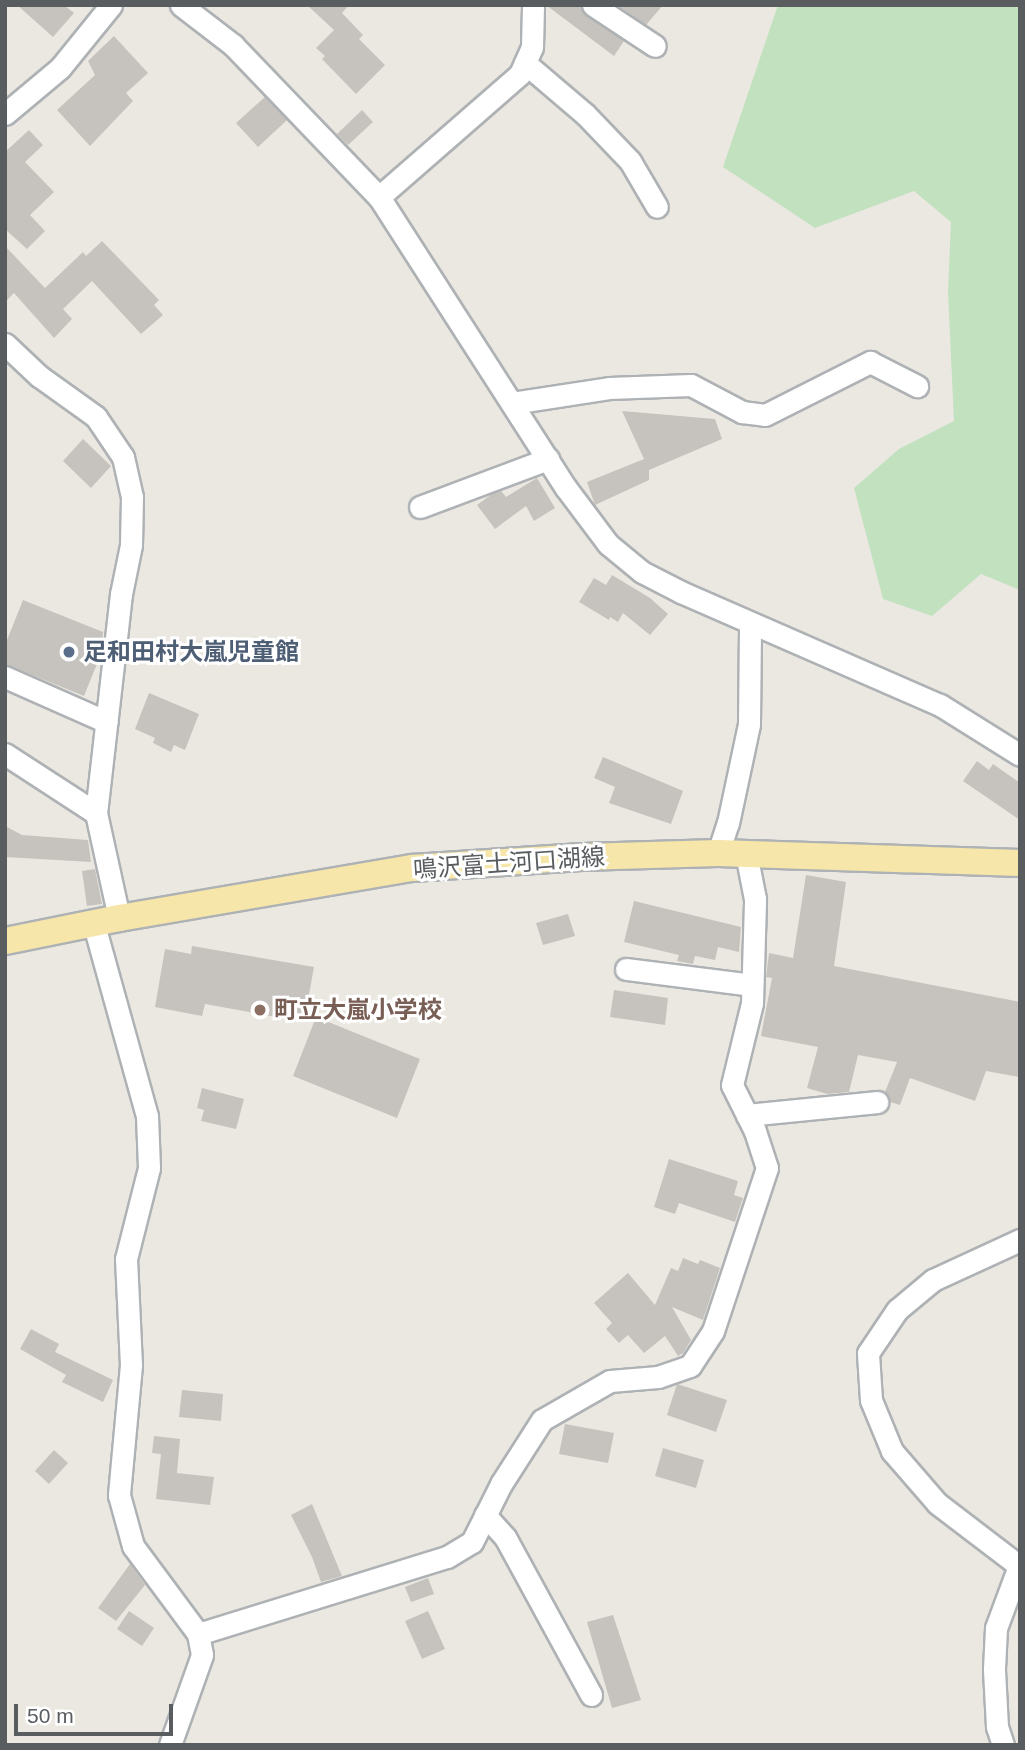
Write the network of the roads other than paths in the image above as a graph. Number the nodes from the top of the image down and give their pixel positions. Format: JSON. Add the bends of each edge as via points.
{"nodes":[{"id":1,"x":111,"y":5,"type":"edge"},
{"id":2,"x":181,"y":5,"type":"edge"},
{"id":3,"x":533,"y":5,"type":"edge"},
{"id":4,"x":593,"y":5,"type":"edge"},
{"id":5,"x":655,"y":46,"type":"dead end"},
{"id":6,"x":525,"y":63,"type":"junction"},
{"id":7,"x":5,"y":114,"type":"edge"},
{"id":8,"x":379,"y":197,"type":"junction"},
{"id":9,"x":657,"y":207,"type":"dead end"},
{"id":10,"x":5,"y":344,"type":"edge"},
{"id":11,"x":917,"y":386,"type":"dead end"},
{"id":12,"x":512,"y":402,"type":"junction"},
{"id":13,"x":548,"y":459,"type":"junction"},
{"id":14,"x":420,"y":507,"type":"dead end"},
{"id":15,"x":750,"y":625,"type":"junction"},
{"id":16,"x":5,"y":677,"type":"edge"},
{"id":17,"x":107,"y":722,"type":"junction"},
{"id":18,"x":5,"y":754,"type":"edge"},
{"id":19,"x":1020,"y":755,"type":"edge"},
{"id":20,"x":96,"y":813,"type":"junction"},
{"id":21,"x":718,"y":853,"type":"junction"},
{"id":22,"x":747,"y":853,"type":"junction"},
{"id":23,"x":1020,"y":863,"type":"edge"},
{"id":24,"x":107,"y":921,"type":"junction"},
{"id":25,"x":5,"y":941,"type":"edge"},
{"id":26,"x":626,"y":969,"type":"dead end"},
{"id":27,"x":752,"y":985,"type":"junction"},
{"id":28,"x":877,"y":1102,"type":"dead end"},
{"id":29,"x":747,"y":1115,"type":"junction"},
{"id":30,"x":1020,"y":1240,"type":"edge"},
{"id":31,"x":485,"y":1515,"type":"junction"},
{"id":32,"x":1019,"y":1564,"type":"edge"},
{"id":33,"x":198,"y":1634,"type":"junction"},
{"id":34,"x":592,"y":1695,"type":"dead end"},
{"id":35,"x":170,"y":1745,"type":"edge"},
{"id":36,"x":1003,"y":1745,"type":"edge"}],
"edges":[{"from":1,"to":7,"type":"street","via":[[60,68]]},
{"from":2,"to":8,"type":"street","via":[[233,45]]},
{"from":3,"to":6,"type":"street","via":[[533,47]]},
{"from":4,"to":5,"type":"street"},
{"from":6,"to":8,"type":"street","via":[[520,74]]},
{"from":6,"to":9,"type":"street","via":[[585,114],[630,161]]},
{"from":8,"to":12,"type":"street"},
{"from":10,"to":17,"type":"street","via":[[39,376],[96,417],[123,457],[132,497],[131,545]]},
{"from":11,"to":12,"type":"street","via":[[870,362],[765,415],[742,412],[691,385],[609,388]]},
{"from":12,"to":13,"type":"street"},
{"from":13,"to":14,"type":"street"},
{"from":13,"to":15,"type":"street","via":[[616,551],[642,572]]},
{"from":15,"to":19,"type":"street","via":[[940,705]]},
{"from":15,"to":21,"type":"street","via":[[749,724],[729,823]]},
{"from":16,"to":17,"type":"street"},
{"from":17,"to":20,"type":"street"},
{"from":18,"to":20,"type":"street"},
{"from":20,"to":24,"type":"street"},
{"from":21,"to":22,"type":"main road","name":"鳴沢富士河口湖線"},
{"from":21,"to":24,"type":"main road","name":"鳴沢富士河口湖線","via":[[412,868]]},
{"from":22,"to":23,"type":"main road","name":"鳴沢富士河口湖線"},
{"from":22,"to":27,"type":"street","via":[[755,899]]},
{"from":24,"to":25,"type":"main road","name":"鳴沢富士河口湖線"},
{"from":24,"to":33,"type":"street","via":[[147,1116],[149,1168],[126,1259],[131,1365],[119,1495],[133,1546]]},
{"from":26,"to":27,"type":"street"},
{"from":27,"to":29,"type":"street","via":[[752,1003],[732,1085]]},
{"from":28,"to":29,"type":"street"},
{"from":29,"to":31,"type":"street","via":[[767,1168],[713,1331],[690,1366],[658,1377],[610,1381],[542,1420]]},
{"from":30,"to":32,"type":"street","via":[[933,1280],[897,1310],[868,1353],[871,1400],[892,1451],[937,1503]]},
{"from":31,"to":33,"type":"street","via":[[472,1542],[447,1557]]},
{"from":31,"to":34,"type":"street","via":[[505,1536]]},
{"from":32,"to":36,"type":"street","via":[[996,1628],[997,1727]]},
{"from":33,"to":35,"type":"street","via":[[202,1655]]}]}
